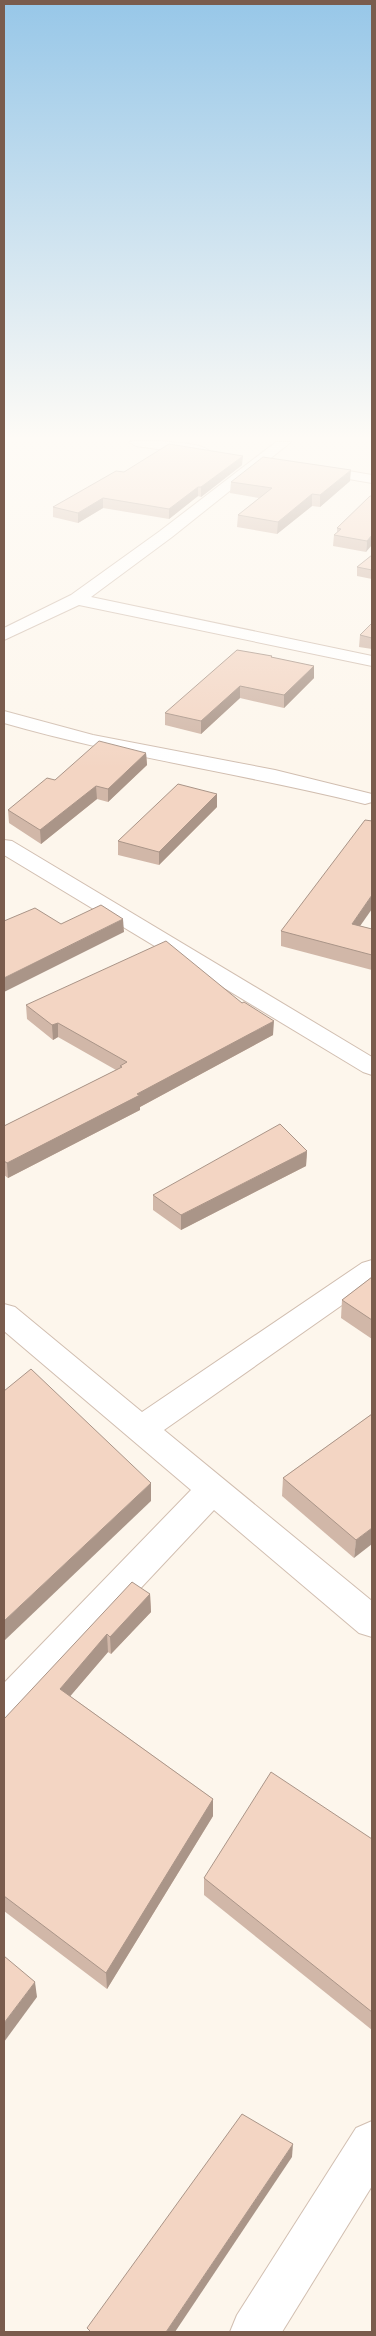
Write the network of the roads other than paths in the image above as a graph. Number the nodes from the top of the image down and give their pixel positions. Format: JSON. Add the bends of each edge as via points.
{"nodes":[{"id":1,"x":143,"y":551,"type":"edge"},
{"id":2,"x":77,"y":599,"type":"junction"},
{"id":3,"x":4,"y":635,"type":"edge"},
{"id":4,"x":372,"y":661,"type":"edge"},
{"id":5,"x":4,"y":717,"type":"edge"},
{"id":6,"x":370,"y":793,"type":"edge"},
{"id":7,"x":4,"y":846,"type":"edge"},
{"id":8,"x":372,"y":1067,"type":"edge"},
{"id":9,"x":372,"y":1270,"type":"edge"},
{"id":10,"x":4,"y":1315,"type":"edge"},
{"id":11,"x":142,"y":1429,"type":"junction"},
{"id":12,"x":212,"y":1489,"type":"junction"},
{"id":13,"x":372,"y":1622,"type":"edge"},
{"id":14,"x":4,"y":1708,"type":"edge"},
{"id":15,"x":372,"y":2144,"type":"edge"},
{"id":16,"x":254,"y":2332,"type":"edge"}],
"edges":[{"from":1,"to":2,"type":"street"},
{"from":2,"to":3,"type":"street"},
{"from":2,"to":4,"type":"street"},
{"from":5,"to":6,"type":"street","via":[[183,760]]},
{"from":7,"to":8,"type":"street"},
{"from":9,"to":11,"type":"street"},
{"from":10,"to":11,"type":"street"},
{"from":11,"to":12,"type":"street"},
{"from":12,"to":13,"type":"street"},
{"from":12,"to":14,"type":"street"},
{"from":15,"to":16,"type":"street"}]}
